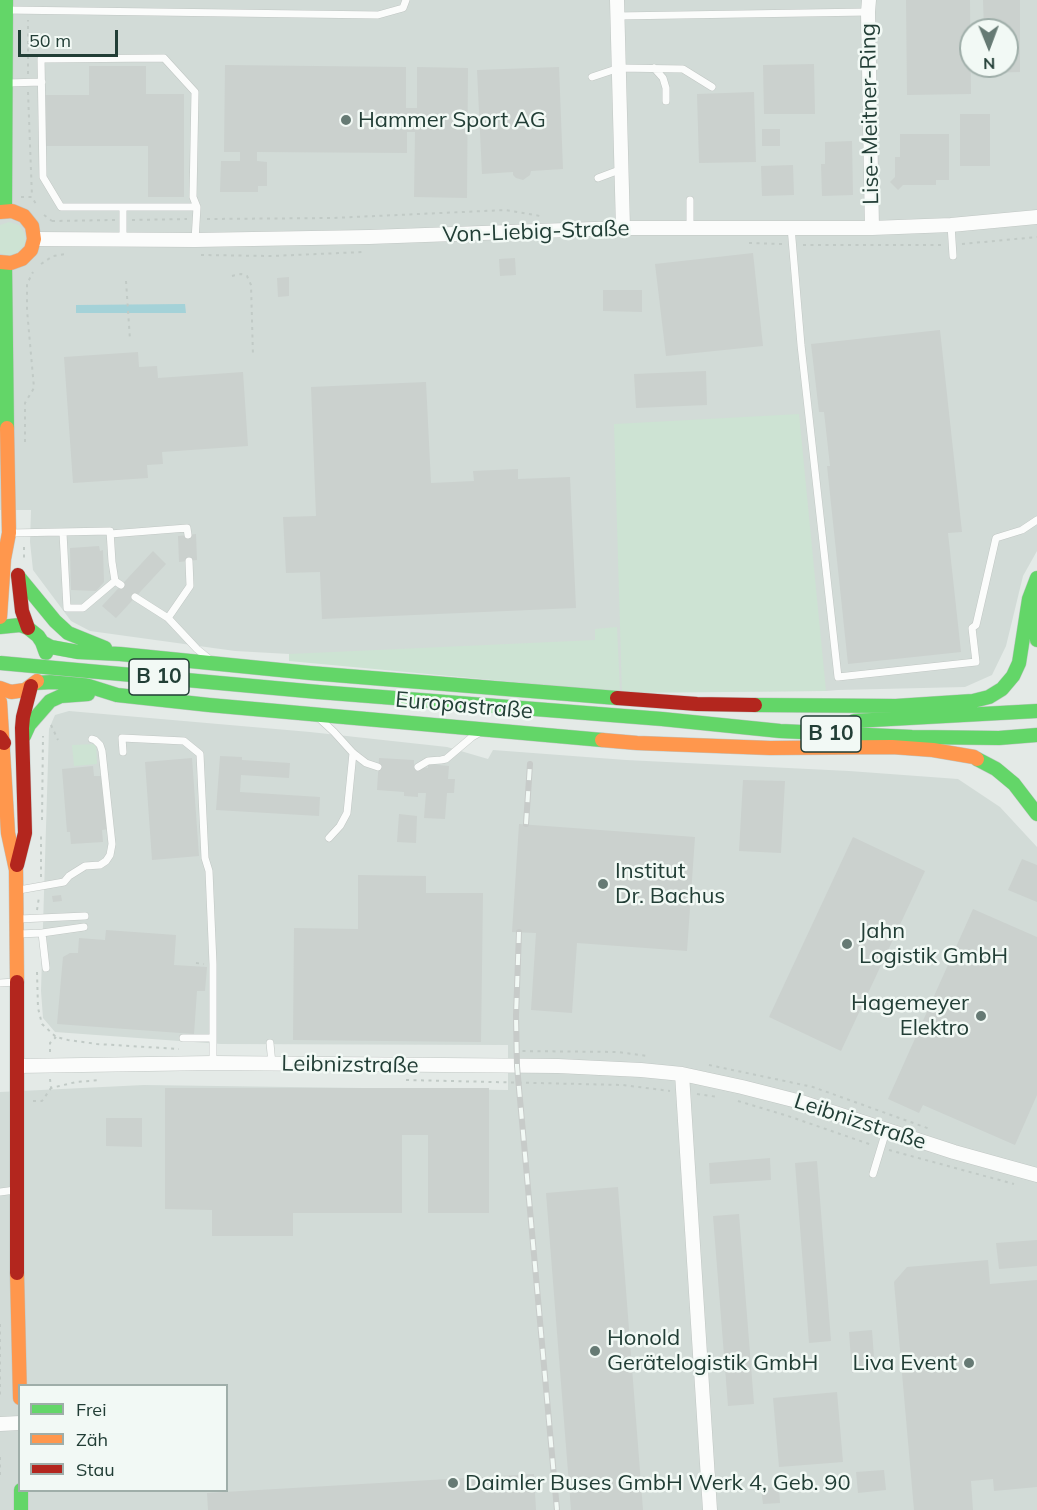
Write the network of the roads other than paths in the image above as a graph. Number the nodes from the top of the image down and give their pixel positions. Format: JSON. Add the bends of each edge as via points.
{"nodes":[{"id":1,"x":406,"y":0,"type":"edge"},
{"id":2,"x":617,"y":0,"type":"edge"},
{"id":3,"x":6,"y":5,"type":"edge"},
{"id":4,"x":868,"y":6,"type":"edge"},
{"id":5,"x":617,"y":16,"type":"junction"},
{"id":6,"x":619,"y":68,"type":"junction"},
{"id":7,"x":654,"y":68,"type":"junction"},
{"id":8,"x":592,"y":77,"type":"dead end"},
{"id":9,"x":42,"y":82,"type":"junction"},
{"id":10,"x":7,"y":83,"type":"junction"},
{"id":11,"x":712,"y":87,"type":"dead end"},
{"id":12,"x":666,"y":101,"type":"dead end"},
{"id":13,"x":622,"y":169,"type":"junction"},
{"id":14,"x":598,"y":178,"type":"dead end"},
{"id":15,"x":690,"y":200,"type":"dead end"},
{"id":16,"x":123,"y":207,"type":"junction"},
{"id":17,"x":197,"y":207,"type":"junction"},
{"id":18,"x":3,"y":212,"type":"edge"},
{"id":19,"x":1037,"y":217,"type":"edge"},
{"id":20,"x":951,"y":225,"type":"junction"},
{"id":21,"x":690,"y":227,"type":"junction"},
{"id":22,"x":791,"y":227,"type":"junction"},
{"id":23,"x":623,"y":228,"type":"junction"},
{"id":24,"x":872,"y":228,"type":"junction"},
{"id":25,"x":34,"y":239,"type":"junction"},
{"id":26,"x":123,"y":240,"type":"junction"},
{"id":27,"x":195,"y":240,"type":"junction"},
{"id":28,"x":953,"y":256,"type":"dead end"},
{"id":29,"x":3,"y":262,"type":"edge"},
{"id":30,"x":4,"y":461,"type":"edge"},
{"id":31,"x":1037,"y":520,"type":"edge"},
{"id":32,"x":9,"y":533,"type":"junction"},
{"id":33,"x":63,"y":533,"type":"junction"},
{"id":34,"x":110,"y":534,"type":"junction"},
{"id":35,"x":188,"y":535,"type":"dead end"},
{"id":36,"x":189,"y":561,"type":"dead end"},
{"id":37,"x":18,"y":576,"type":"junction"},
{"id":38,"x":1037,"y":578,"type":"edge"},
{"id":39,"x":1,"y":584,"type":"edge"},
{"id":40,"x":135,"y":597,"type":"dead end"},
{"id":41,"x":1037,"y":605,"type":"edge"},
{"id":42,"x":0,"y":617,"type":"edge"},
{"id":43,"x":168,"y":618,"type":"junction"},
{"id":44,"x":0,"y":627,"type":"edge"},
{"id":45,"x":28,"y":628,"type":"junction"},
{"id":46,"x":1037,"y":640,"type":"edge"},
{"id":47,"x":42,"y":642,"type":"junction"},
{"id":48,"x":120,"y":654,"type":"junction"},
{"id":49,"x":0,"y":663,"type":"edge"},
{"id":50,"x":214,"y":663,"type":"junction"},
{"id":51,"x":33,"y":685,"type":"junction"},
{"id":52,"x":0,"y":688,"type":"edge"},
{"id":53,"x":117,"y":695,"type":"junction"},
{"id":54,"x":0,"y":702,"type":"edge"},
{"id":55,"x":896,"y":706,"type":"junction"},
{"id":56,"x":1037,"y":711,"type":"edge"},
{"id":57,"x":1018,"y":712,"type":"junction"},
{"id":58,"x":314,"y":715,"type":"junction"},
{"id":59,"x":662,"y":719,"type":"junction"},
{"id":60,"x":488,"y":729,"type":"junction"},
{"id":61,"x":1037,"y":735,"type":"edge"},
{"id":62,"x":999,"y":738,"type":"junction"},
{"id":63,"x":92,"y":739,"type":"dead end"},
{"id":64,"x":2,"y":740,"type":"edge"},
{"id":65,"x":22,"y":740,"type":"junction"},
{"id":66,"x":892,"y":747,"type":"junction"},
{"id":67,"x":123,"y":752,"type":"dead end"},
{"id":68,"x":353,"y":753,"type":"junction"},
{"id":69,"x":378,"y":766,"type":"dead end"},
{"id":70,"x":418,"y":767,"type":"dead end"},
{"id":71,"x":1037,"y":814,"type":"edge"},
{"id":72,"x":329,"y":838,"type":"dead end"},
{"id":73,"x":16,"y":870,"type":"junction"},
{"id":74,"x":16,"y":890,"type":"junction"},
{"id":75,"x":85,"y":916,"type":"dead end"},
{"id":76,"x":16,"y":919,"type":"junction"},
{"id":77,"x":84,"y":927,"type":"dead end"},
{"id":78,"x":42,"y":933,"type":"junction"},
{"id":79,"x":16,"y":935,"type":"junction"},
{"id":80,"x":46,"y":968,"type":"dead end"},
{"id":81,"x":16,"y":982,"type":"junction"},
{"id":82,"x":0,"y":983,"type":"edge"},
{"id":83,"x":183,"y":1038,"type":"dead end"},
{"id":84,"x":213,"y":1038,"type":"junction"},
{"id":85,"x":270,"y":1042,"type":"dead end"},
{"id":86,"x":213,"y":1063,"type":"junction"},
{"id":87,"x":272,"y":1064,"type":"junction"},
{"id":88,"x":18,"y":1066,"type":"junction"},
{"id":89,"x":682,"y":1074,"type":"junction"},
{"id":90,"x":886,"y":1131,"type":"junction"},
{"id":91,"x":873,"y":1173,"type":"dead end"},
{"id":92,"x":1037,"y":1175,"type":"edge"},
{"id":93,"x":18,"y":1190,"type":"junction"},
{"id":94,"x":0,"y":1192,"type":"edge"},
{"id":95,"x":19,"y":1384,"type":"edge"},
{"id":96,"x":18,"y":1423,"type":"edge"},
{"id":97,"x":0,"y":1424,"type":"edge"},
{"id":98,"x":21,"y":1492,"type":"edge"},
{"id":99,"x":21,"y":1510,"type":"edge"},
{"id":100,"x":710,"y":1510,"type":"edge"}],
"edges":[{"from":1,"to":3,"type":"lane","via":[[403,8],[369,16],[28,10]]},
{"from":2,"to":5,"type":"street"},
{"from":3,"to":10,"type":"main road"},
{"from":4,"to":5,"type":"lane"},
{"from":4,"to":24,"type":"street","name":"Lise-Meitner-Ring"},
{"from":5,"to":6,"type":"street"},
{"from":6,"to":7,"type":"lane"},
{"from":6,"to":8,"type":"lane"},
{"from":6,"to":13,"type":"street"},
{"from":7,"to":11,"type":"lane","via":[[684,69]]},
{"from":7,"to":12,"type":"lane","via":[[663,78]]},
{"from":9,"to":10,"type":"lane"},
{"from":9,"to":16,"type":"lane","via":[[43,177],[61,207]]},
{"from":9,"to":17,"type":"lane","via":[[41,58],[164,58],[195,92],[193,197]]},
{"from":10,"to":18,"type":"main road"},
{"from":13,"to":14,"type":"lane"},
{"from":13,"to":23,"type":"street"},
{"from":15,"to":21,"type":"lane"},
{"from":16,"to":17,"type":"lane"},
{"from":16,"to":26,"type":"lane"},
{"from":17,"to":27,"type":"lane"},
{"from":18,"to":25,"type":"main road","via":[[18,213],[28,220]]},
{"from":19,"to":20,"type":"street","name":"Von-Liebig-Straße"},
{"from":20,"to":24,"type":"street","name":"Von-Liebig-Straße"},
{"from":20,"to":28,"type":"lane"},
{"from":21,"to":22,"type":"street","name":"Von-Liebig-Straße"},
{"from":21,"to":23,"type":"street","name":"Von-Liebig-Straße"},
{"from":22,"to":24,"type":"street","name":"Von-Liebig-Straße"},
{"from":22,"to":31,"type":"lane","via":[[838,677],[976,662],[972,628],[976,625],[996,538],[1022,530]]},
{"from":23,"to":27,"type":"street","name":"Von-Liebig-Straße"},
{"from":25,"to":26,"type":"street","name":"Von-Liebig-Straße"},
{"from":25,"to":29,"type":"main road","via":[[31,250],[22,259]]},
{"from":26,"to":27,"type":"street","name":"Von-Liebig-Straße"},
{"from":29,"to":30,"type":"main road"},
{"from":30,"to":32,"type":"main road"},
{"from":32,"to":33,"type":"lane"},
{"from":32,"to":37,"type":"main road"},
{"from":32,"to":39,"type":"main road"},
{"from":33,"to":34,"type":"lane"},
{"from":33,"to":34,"type":"lane","via":[[67,608],[83,608],[118,583]]},
{"from":34,"to":35,"type":"lane","via":[[187,528]]},
{"from":36,"to":43,"type":"lane","via":[[190,586]]},
{"from":37,"to":45,"type":"main road"},
{"from":37,"to":48,"type":"main road","via":[[68,633]]},
{"from":38,"to":55,"type":"main road","via":[[1029,599],[1019,663],[1002,689],[989,698],[973,701]]},
{"from":39,"to":42,"type":"main road"},
{"from":40,"to":43,"type":"lane"},
{"from":41,"to":46,"type":"main road"},
{"from":43,"to":50,"type":"lane"},
{"from":44,"to":45,"type":"main road"},
{"from":45,"to":47,"type":"main road"},
{"from":47,"to":48,"type":"main road","name":"Europastraße","via":[[60,649]]},
{"from":47,"to":51,"type":"main road","via":[[46,664]]},
{"from":48,"to":50,"type":"main road","name":"Europastraße"},
{"from":49,"to":59,"type":"main road","name":"Europastraße","number":"B 10","bridge":true},
{"from":50,"to":55,"type":"main road","name":"Europastraße","via":[[696,704]]},
{"from":51,"to":52,"type":"main road","name":"Europastraße","via":[[11,692]]},
{"from":51,"to":53,"type":"main road","name":"Europastraße","number":"B 10","via":[[82,684]]},
{"from":51,"to":65,"type":"main road","via":[[23,717]]},
{"from":53,"to":58,"type":"main road","name":"Europastraße","number":"B 10"},
{"from":53,"to":65,"type":"main road","via":[[77,694],[50,701]]},
{"from":54,"to":64,"type":"main road"},
{"from":55,"to":57,"type":"main road"},
{"from":56,"to":57,"type":"main road","name":"Europastraße","number":"B 10"},
{"from":57,"to":59,"type":"main road","name":"Europastraße","number":"B 10","via":[[862,721]]},
{"from":58,"to":60,"type":"main road","name":"Europastraße","number":"B 10"},
{"from":58,"to":68,"type":"lane"},
{"from":59,"to":62,"type":"main road","name":"Europastraße","number":"B 10","via":[[780,732]]},
{"from":60,"to":66,"type":"main road","name":"Europastraße","number":"B 10","via":[[700,746]]},
{"from":60,"to":70,"type":"lane","via":[[446,759],[428,761]]},
{"from":61,"to":62,"type":"main road","name":"Europastraße","number":"B 10"},
{"from":62,"to":66,"type":"main road","number":"B 10"},
{"from":63,"to":74,"type":"lane","via":[[102,751],[110,855],[100,865],[86,866],[64,882]]},
{"from":64,"to":73,"type":"main road","via":[[8,833]]},
{"from":65,"to":73,"type":"main road","via":[[25,833]]},
{"from":66,"to":71,"type":"main road","via":[[974,757],[1014,784]]},
{"from":67,"to":84,"type":"lane","via":[[122,738],[184,741],[200,754],[213,964]]},
{"from":68,"to":69,"type":"lane"},
{"from":68,"to":72,"type":"lane","via":[[347,813]]},
{"from":73,"to":74,"type":"main road"},
{"from":74,"to":76,"type":"main road"},
{"from":75,"to":76,"type":"lane"},
{"from":76,"to":79,"type":"main road"},
{"from":77,"to":78,"type":"lane"},
{"from":78,"to":79,"type":"lane"},
{"from":78,"to":80,"type":"lane"},
{"from":79,"to":81,"type":"main road"},
{"from":81,"to":82,"type":"lane"},
{"from":81,"to":88,"type":"main road"},
{"from":83,"to":84,"type":"lane"},
{"from":84,"to":86,"type":"lane"},
{"from":85,"to":87,"type":"lane"},
{"from":86,"to":87,"type":"street","name":"Leibnizstraße"},
{"from":86,"to":88,"type":"street","name":"Leibnizstraße"},
{"from":87,"to":89,"type":"street","name":"Leibnizstraße","via":[[558,1066]]},
{"from":88,"to":93,"type":"main road"},
{"from":89,"to":90,"type":"street","name":"Leibnizstraße","via":[[801,1102]]},
{"from":89,"to":100,"type":"street"},
{"from":90,"to":91,"type":"lane"},
{"from":90,"to":92,"type":"street","name":"Leibnizstraße"},
{"from":93,"to":94,"type":"lane"},
{"from":93,"to":95,"type":"main road"},
{"from":96,"to":97,"type":"street"},
{"from":98,"to":99,"type":"main road"}]}
